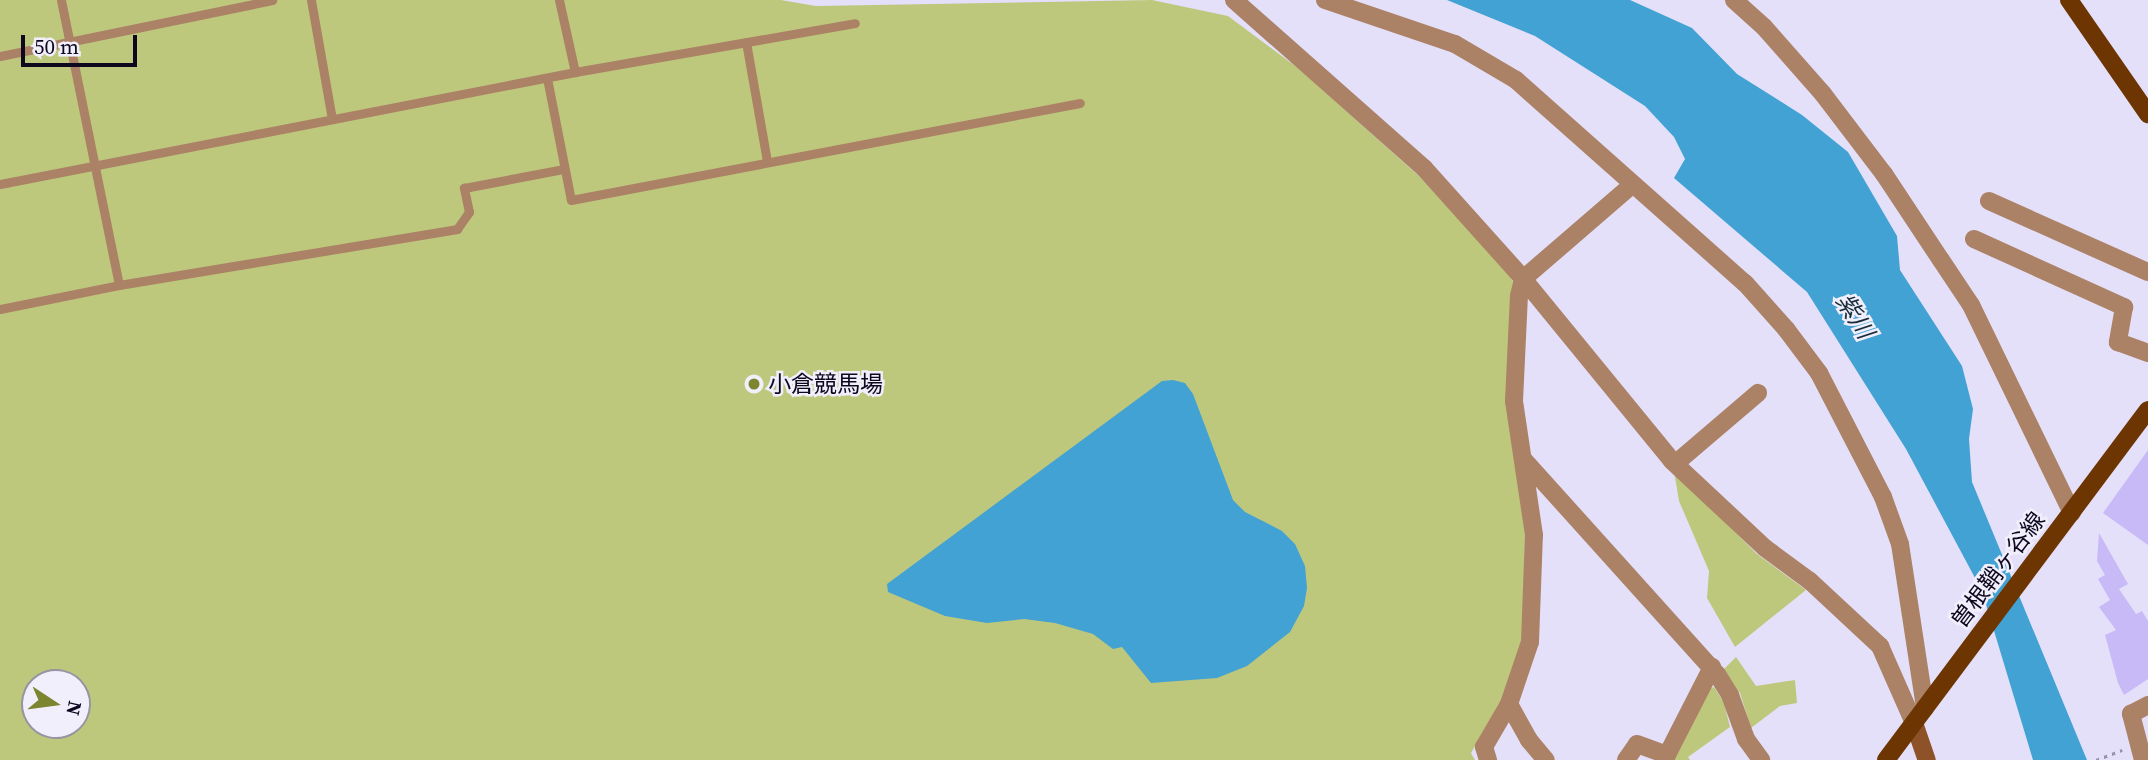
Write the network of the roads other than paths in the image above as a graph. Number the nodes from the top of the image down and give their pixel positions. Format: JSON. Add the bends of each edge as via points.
{"nodes":[{"id":1,"x":61,"y":0,"type":"edge"},
{"id":2,"x":272,"y":0,"type":"edge"},
{"id":3,"x":311,"y":0,"type":"edge"},
{"id":4,"x":558,"y":0,"type":"edge"},
{"id":5,"x":1234,"y":0,"type":"edge"},
{"id":6,"x":1325,"y":0,"type":"edge"},
{"id":7,"x":1734,"y":0,"type":"edge"},
{"id":8,"x":2069,"y":0,"type":"edge"},
{"id":9,"x":855,"y":23,"type":"dead end"},
{"id":10,"x":746,"y":42,"type":"junction"},
{"id":11,"x":69,"y":43,"type":"junction"},
{"id":12,"x":0,"y":56,"type":"edge"},
{"id":13,"x":575,"y":72,"type":"junction"},
{"id":14,"x":547,"y":78,"type":"junction"},
{"id":15,"x":1080,"y":103,"type":"dead end"},
{"id":16,"x":2148,"y":114,"type":"edge"},
{"id":17,"x":332,"y":119,"type":"junction"},
{"id":18,"x":766,"y":161,"type":"junction"},
{"id":19,"x":94,"y":163,"type":"junction"},
{"id":20,"x":564,"y":169,"type":"junction"},
{"id":21,"x":0,"y":184,"type":"edge"},
{"id":22,"x":1633,"y":184,"type":"junction"},
{"id":23,"x":1989,"y":201,"type":"dead end"},
{"id":24,"x":1974,"y":239,"type":"dead end"},
{"id":25,"x":2148,"y":272,"type":"edge"},
{"id":26,"x":1524,"y":279,"type":"junction"},
{"id":27,"x":119,"y":285,"type":"junction"},
{"id":28,"x":0,"y":309,"type":"edge"},
{"id":29,"x":2148,"y":353,"type":"edge"},
{"id":30,"x":1758,"y":393,"type":"dead end"},
{"id":31,"x":2148,"y":410,"type":"edge"},
{"id":32,"x":1524,"y":460,"type":"junction"},
{"id":33,"x":1675,"y":464,"type":"junction"},
{"id":34,"x":2067,"y":519,"type":"junction"},
{"id":35,"x":1712,"y":667,"type":"junction"},
{"id":36,"x":1509,"y":704,"type":"junction"},
{"id":37,"x":2148,"y":705,"type":"edge"},
{"id":38,"x":1919,"y":716,"type":"junction"},
{"id":39,"x":1488,"y":760,"type":"edge"},
{"id":40,"x":1546,"y":760,"type":"edge"},
{"id":41,"x":1626,"y":760,"type":"edge"},
{"id":42,"x":1761,"y":760,"type":"edge"},
{"id":43,"x":1886,"y":760,"type":"edge"},
{"id":44,"x":1927,"y":760,"type":"edge"},
{"id":45,"x":2143,"y":760,"type":"edge"}],
"edges":[{"from":1,"to":11,"type":"lane"},
{"from":2,"to":11,"type":"lane"},
{"from":3,"to":17,"type":"lane"},
{"from":4,"to":13,"type":"lane"},
{"from":5,"to":26,"type":"street","via":[[1424,168]]},
{"from":6,"to":22,"type":"street","via":[[1455,44],[1490,62]]},
{"from":7,"to":34,"type":"street","via":[[1822,94],[1884,174],[1971,305]]},
{"from":8,"to":16,"type":"main road"},
{"from":9,"to":10,"type":"lane"},
{"from":10,"to":13,"type":"lane"},
{"from":10,"to":18,"type":"lane"},
{"from":11,"to":12,"type":"lane"},
{"from":11,"to":19,"type":"lane"},
{"from":13,"to":14,"type":"lane"},
{"from":14,"to":17,"type":"lane"},
{"from":14,"to":20,"type":"lane"},
{"from":15,"to":18,"type":"lane"},
{"from":17,"to":19,"type":"lane"},
{"from":18,"to":20,"type":"lane","via":[[570,200]]},
{"from":19,"to":21,"type":"lane"},
{"from":19,"to":27,"type":"lane"},
{"from":20,"to":27,"type":"lane","via":[[464,188],[469,212],[457,229]]},
{"from":22,"to":26,"type":"street"},
{"from":22,"to":38,"type":"street","via":[[1745,283],[1819,373],[1883,497],[1900,544]]},
{"from":23,"to":25,"type":"street"},
{"from":24,"to":29,"type":"street","via":[[2123,307],[2118,342]]},
{"from":26,"to":32,"type":"street","via":[[1514,401]]},
{"from":26,"to":33,"type":"street"},
{"from":27,"to":28,"type":"lane"},
{"from":30,"to":33,"type":"street"},
{"from":31,"to":34,"type":"main road","name":"曽根鞘ヶ谷線"},
{"from":32,"to":35,"type":"street"},
{"from":32,"to":36,"type":"street","via":[[1534,535],[1530,642]]},
{"from":33,"to":38,"type":"street","via":[[1880,646]]},
{"from":34,"to":38,"type":"main road","name":"曽根鞘ヶ谷線"},
{"from":35,"to":41,"type":"street","via":[[1667,755],[1637,744]]},
{"from":35,"to":42,"type":"street"},
{"from":36,"to":39,"type":"street","via":[[1483,747]]},
{"from":36,"to":40,"type":"street"},
{"from":37,"to":45,"type":"street","via":[[2132,714]]},
{"from":38,"to":43,"type":"main road","name":"曽根鞘ヶ谷線"},
{"from":38,"to":44,"type":"street"}]}
